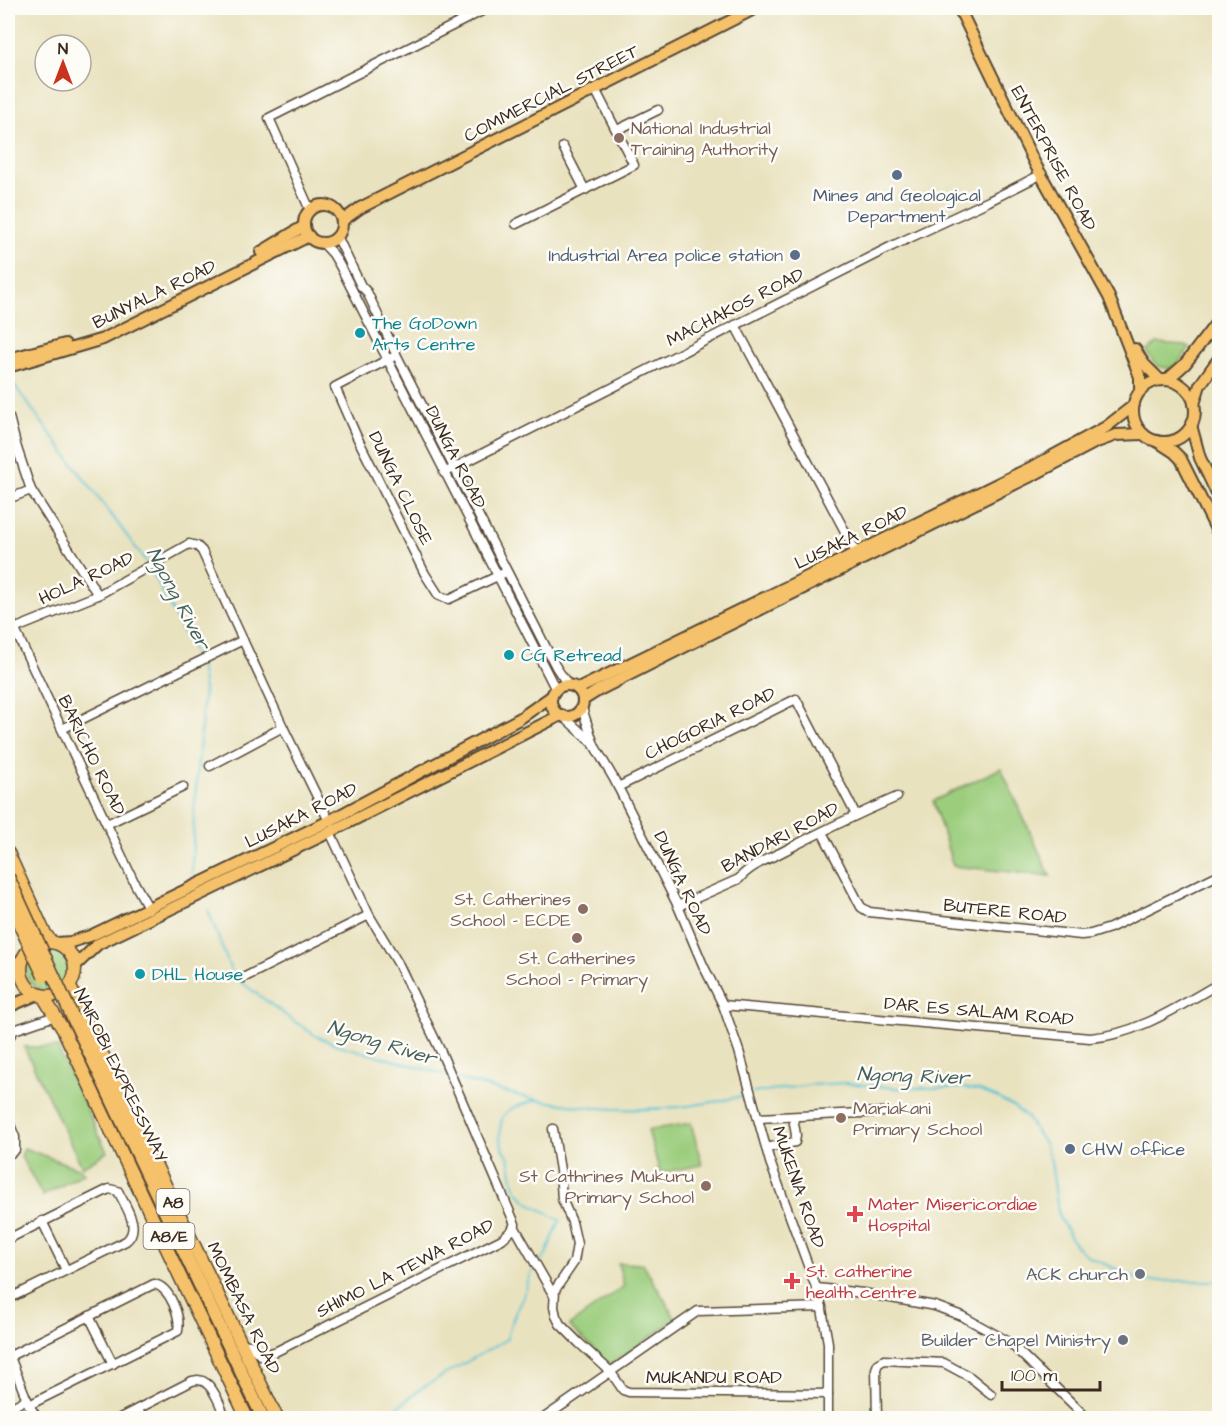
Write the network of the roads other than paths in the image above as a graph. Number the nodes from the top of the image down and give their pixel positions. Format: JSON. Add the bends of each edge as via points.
{"nodes":[{"id":1,"x":488,"y":8,"type":"edge"},
{"id":2,"x":756,"y":8,"type":"edge"},
{"id":3,"x":959,"y":8,"type":"edge"},
{"id":4,"x":596,"y":88,"type":"junction"},
{"id":5,"x":658,"y":110,"type":"dead end"},
{"id":6,"x":617,"y":130,"type":"junction"},
{"id":7,"x":563,"y":147,"type":"dead end"},
{"id":8,"x":1042,"y":174,"type":"junction"},
{"id":9,"x":585,"y":190,"type":"junction"},
{"id":10,"x":360,"y":208,"type":"junction"},
{"id":11,"x":310,"y":210,"type":"junction"},
{"id":12,"x":336,"y":210,"type":"junction"},
{"id":13,"x":342,"y":221,"type":"junction"},
{"id":14,"x":516,"y":224,"type":"dead end"},
{"id":15,"x":306,"y":231,"type":"junction"},
{"id":16,"x":337,"y":237,"type":"junction"},
{"id":17,"x":322,"y":242,"type":"junction"},
{"id":18,"x":1220,"y":318,"type":"edge"},
{"id":19,"x":1120,"y":323,"type":"junction"},
{"id":20,"x":735,"y":325,"type":"junction"},
{"id":21,"x":397,"y":356,"type":"junction"},
{"id":22,"x":1220,"y":357,"type":"edge"},
{"id":23,"x":8,"y":359,"type":"edge"},
{"id":24,"x":388,"y":360,"type":"junction"},
{"id":25,"x":8,"y":367,"type":"edge"},
{"id":26,"x":1164,"y":380,"type":"junction"},
{"id":27,"x":1140,"y":391,"type":"junction"},
{"id":28,"x":1194,"y":404,"type":"junction"},
{"id":29,"x":1133,"y":406,"type":"junction"},
{"id":30,"x":9,"y":417,"type":"dead end"},
{"id":31,"x":1191,"y":425,"type":"junction"},
{"id":32,"x":1143,"y":434,"type":"junction"},
{"id":33,"x":1156,"y":441,"type":"junction"},
{"id":34,"x":454,"y":468,"type":"junction"},
{"id":35,"x":444,"y":473,"type":"junction"},
{"id":36,"x":31,"y":490,"type":"junction"},
{"id":37,"x":8,"y":500,"type":"edge"},
{"id":38,"x":1220,"y":500,"type":"edge"},
{"id":39,"x":1220,"y":537,"type":"edge"},
{"id":40,"x":856,"y":552,"type":"junction"},
{"id":41,"x":503,"y":574,"type":"junction"},
{"id":42,"x":98,"y":595,"type":"junction"},
{"id":43,"x":8,"y":615,"type":"edge"},
{"id":44,"x":14,"y":629,"type":"junction"},
{"id":45,"x":243,"y":640,"type":"junction"},
{"id":46,"x":573,"y":687,"type":"junction"},
{"id":47,"x":554,"y":693,"type":"junction"},
{"id":48,"x":583,"y":704,"type":"junction"},
{"id":49,"x":562,"y":716,"type":"junction"},
{"id":50,"x":283,"y":727,"type":"junction"},
{"id":51,"x":62,"y":729,"type":"junction"},
{"id":52,"x":594,"y":745,"type":"junction"},
{"id":53,"x":210,"y":766,"type":"dead end"},
{"id":54,"x":183,"y":787,"type":"dead end"},
{"id":55,"x":618,"y":787,"type":"junction"},
{"id":56,"x":897,"y":797,"type":"dead end"},
{"id":57,"x":856,"y":815,"type":"junction"},
{"id":58,"x":107,"y":825,"type":"junction"},
{"id":59,"x":330,"y":826,"type":"junction"},
{"id":60,"x":822,"y":832,"type":"junction"},
{"id":61,"x":8,"y":853,"type":"edge"},
{"id":62,"x":1220,"y":874,"type":"edge"},
{"id":63,"x":8,"y":877,"type":"edge"},
{"id":64,"x":8,"y":900,"type":"edge"},
{"id":65,"x":678,"y":906,"type":"junction"},
{"id":66,"x":8,"y":907,"type":"edge"},
{"id":67,"x":150,"y":909,"type":"junction"},
{"id":68,"x":369,"y":915,"type":"junction"},
{"id":69,"x":53,"y":942,"type":"junction"},
{"id":70,"x":24,"y":956,"type":"junction"},
{"id":71,"x":75,"y":966,"type":"junction"},
{"id":72,"x":8,"y":971,"type":"edge"},
{"id":73,"x":243,"y":978,"type":"dead end"},
{"id":74,"x":1220,"y":983,"type":"edge"},
{"id":75,"x":69,"y":985,"type":"junction"},
{"id":76,"x":40,"y":995,"type":"junction"},
{"id":77,"x":723,"y":1005,"type":"junction"},
{"id":78,"x":8,"y":1007,"type":"edge"},
{"id":79,"x":55,"y":1016,"type":"junction"},
{"id":80,"x":8,"y":1039,"type":"edge"},
{"id":81,"x":883,"y":1112,"type":"dead end"},
{"id":82,"x":793,"y":1117,"type":"junction"},
{"id":83,"x":758,"y":1118,"type":"junction"},
{"id":84,"x":8,"y":1120,"type":"edge"},
{"id":85,"x":553,"y":1129,"type":"dead end"},
{"id":86,"x":766,"y":1148,"type":"junction"},
{"id":87,"x":8,"y":1155,"type":"edge"},
{"id":88,"x":42,"y":1221,"type":"junction"},
{"id":89,"x":514,"y":1226,"type":"junction"},
{"id":90,"x":8,"y":1239,"type":"edge"},
{"id":91,"x":66,"y":1270,"type":"junction"},
{"id":92,"x":817,"y":1288,"type":"junction"},
{"id":93,"x":554,"y":1296,"type":"junction"},
{"id":94,"x":8,"y":1299,"type":"edge"},
{"id":95,"x":822,"y":1307,"type":"junction"},
{"id":96,"x":89,"y":1316,"type":"junction"},
{"id":97,"x":241,"y":1344,"type":"junction"},
{"id":98,"x":9,"y":1354,"type":"edge"},
{"id":99,"x":113,"y":1364,"type":"junction"},
{"id":100,"x":610,"y":1371,"type":"junction"},
{"id":101,"x":828,"y":1394,"type":"junction"},
{"id":102,"x":990,"y":1394,"type":"dead end"},
{"id":103,"x":28,"y":1402,"type":"junction"},
{"id":104,"x":8,"y":1409,"type":"edge"},
{"id":105,"x":138,"y":1409,"type":"junction"},
{"id":106,"x":37,"y":1419,"type":"edge"},
{"id":107,"x":120,"y":1419,"type":"edge"},
{"id":108,"x":142,"y":1419,"type":"edge"},
{"id":109,"x":224,"y":1419,"type":"edge"},
{"id":110,"x":247,"y":1419,"type":"edge"},
{"id":111,"x":254,"y":1419,"type":"edge"},
{"id":112,"x":263,"y":1419,"type":"edge"},
{"id":113,"x":277,"y":1419,"type":"edge"},
{"id":114,"x":544,"y":1419,"type":"edge"},
{"id":115,"x":828,"y":1419,"type":"edge"},
{"id":116,"x":877,"y":1419,"type":"edge"},
{"id":117,"x":1087,"y":1419,"type":"edge"}],
"edges":[{"from":1,"to":11,"type":"street","via":[[268,118]]},
{"from":2,"to":4,"type":"main road","name":"COMMERCIAL STREET"},
{"from":3,"to":8,"type":"main road","name":"ENTERPRISE ROAD"},
{"from":4,"to":6,"type":"street"},
{"from":4,"to":10,"type":"main road","name":"COMMERCIAL STREET"},
{"from":5,"to":6,"type":"street"},
{"from":6,"to":9,"type":"street","via":[[634,165]]},
{"from":7,"to":9,"type":"street"},
{"from":8,"to":19,"type":"main road","name":"ENTERPRISE ROAD"},
{"from":8,"to":20,"type":"street","name":"MACHAKOS ROAD"},
{"from":9,"to":14,"type":"street"},
{"from":10,"to":12,"type":"main road","name":"COMMERCIAL STREET"},
{"from":10,"to":13,"type":"main road","name":"COMMERCIAL STREET"},
{"from":11,"to":12,"type":"main road","via":[[323,205]]},
{"from":11,"to":15,"type":"main road","via":[[304,220]]},
{"from":12,"to":13,"type":"main road"},
{"from":13,"to":16,"type":"main road"},
{"from":15,"to":17,"type":"main road"},
{"from":15,"to":23,"type":"main road","name":"BUNYALA ROAD","via":[[121,323],[80,340]]},
{"from":15,"to":25,"type":"main road","name":"BUNYALA ROAD","via":[[103,339]]},
{"from":16,"to":17,"type":"main road"},
{"from":16,"to":21,"type":"street","name":"DUNGA ROAD"},
{"from":17,"to":24,"type":"street","name":"DUNGA ROAD","via":[[340,266]]},
{"from":18,"to":26,"type":"main road","via":[[1178,372]]},
{"from":19,"to":26,"type":"main road","name":"ENTERPRISE ROAD","via":[[1144,364]]},
{"from":19,"to":27,"type":"main road","name":"ENTERPRISE ROAD","via":[[1140,376]]},
{"from":20,"to":34,"type":"street","name":"MACHAKOS ROAD"},
{"from":20,"to":40,"type":"street"},
{"from":21,"to":24,"type":"street","name":"DUNGA CLOSE"},
{"from":21,"to":34,"type":"street","name":"DUNGA ROAD"},
{"from":22,"to":28,"type":"main road","via":[[1200,385]]},
{"from":24,"to":35,"type":"street","name":"DUNGA ROAD"},
{"from":24,"to":41,"type":"street","name":"DUNGA CLOSE","via":[[335,387],[425,574],[439,596],[449,600]]},
{"from":26,"to":27,"type":"main road"},
{"from":26,"to":28,"type":"main road","via":[[1187,391]]},
{"from":27,"to":29,"type":"main road"},
{"from":28,"to":31,"type":"main road"},
{"from":29,"to":32,"type":"main road","via":[[1135,421]]},
{"from":29,"to":40,"type":"main road","name":"LUSAKA ROAD","via":[[1106,427],[1038,464]]},
{"from":30,"to":36,"type":"street"},
{"from":31,"to":33,"type":"main road","via":[[1173,441]]},
{"from":31,"to":38,"type":"main road","via":[[1200,458]]},
{"from":32,"to":33,"type":"main road"},
{"from":32,"to":48,"type":"main road","name":"LUSAKA ROAD","via":[[1101,440],[598,690]]},
{"from":33,"to":39,"type":"main road","via":[[1180,459]]},
{"from":34,"to":35,"type":"street","name":"MACHAKOS ROAD"},
{"from":34,"to":41,"type":"street","name":"DUNGA ROAD"},
{"from":35,"to":41,"type":"street","name":"DUNGA ROAD"},
{"from":36,"to":37,"type":"street"},
{"from":36,"to":42,"type":"street"},
{"from":40,"to":46,"type":"main road","name":"LUSAKA ROAD"},
{"from":41,"to":46,"type":"street","name":"DUNGA ROAD","via":[[556,667]]},
{"from":41,"to":47,"type":"street","name":"DUNGA ROAD"},
{"from":42,"to":44,"type":"street","name":"HOLA ROAD"},
{"from":42,"to":45,"type":"street","name":"HOLA ROAD","via":[[189,544],[197,546]]},
{"from":43,"to":44,"type":"street","name":"BARICHO ROAD"},
{"from":44,"to":51,"type":"street","name":"BARICHO ROAD"},
{"from":45,"to":50,"type":"street"},
{"from":45,"to":51,"type":"street"},
{"from":46,"to":47,"type":"main road"},
{"from":46,"to":48,"type":"main road"},
{"from":47,"to":49,"type":"main road","via":[[552,707]]},
{"from":47,"to":59,"type":"main road","name":"LUSAKA ROAD","via":[[519,719]]},
{"from":48,"to":49,"type":"main road","via":[[574,715]]},
{"from":48,"to":52,"type":"street","name":"DUNGA ROAD"},
{"from":49,"to":52,"type":"street","name":"DUNGA ROAD"},
{"from":49,"to":59,"type":"main road","name":"LUSAKA ROAD"},
{"from":50,"to":53,"type":"street"},
{"from":50,"to":59,"type":"street"},
{"from":51,"to":58,"type":"street","name":"BARICHO ROAD"},
{"from":52,"to":55,"type":"street","name":"DUNGA ROAD"},
{"from":54,"to":58,"type":"street"},
{"from":55,"to":57,"type":"street","name":"CHOGORIA ROAD","via":[[796,699]]},
{"from":55,"to":65,"type":"street","name":"DUNGA ROAD"},
{"from":56,"to":57,"type":"street","name":"BANDARI ROAD"},
{"from":57,"to":60,"type":"street","name":"BANDARI ROAD"},
{"from":58,"to":67,"type":"street","name":"BARICHO ROAD"},
{"from":59,"to":67,"type":"main road","name":"LUSAKA ROAD"},
{"from":59,"to":68,"type":"street","name":"SHIMO LA TEWA ROAD"},
{"from":59,"to":71,"type":"main road","name":"LUSAKA ROAD","via":[[98,944]]},
{"from":60,"to":62,"type":"street","name":"BUTERE ROAD","via":[[861,907],[869,912],[1081,936],[1110,928]]},
{"from":60,"to":65,"type":"street","name":"BANDARI ROAD","via":[[744,872],[739,879]]},
{"from":61,"to":69,"type":"highway","via":[[44,932]]},
{"from":63,"to":112,"type":"highway","name":"NAIROBI EXPRESSWAY","number":"A8/E","bridge":true},
{"from":64,"to":111,"type":"highway","name":"NAIROBI EXPRESSWAY","number":"A8/E","bridge":true},
{"from":65,"to":77,"type":"street","name":"DUNGA ROAD"},
{"from":66,"to":70,"type":"highway","number":"A8","via":[[21,936]]},
{"from":67,"to":69,"type":"main road","name":"LUSAKA ROAD","via":[[90,936]]},
{"from":68,"to":73,"type":"street"},
{"from":68,"to":89,"type":"street","name":"SHIMO LA TEWA ROAD","via":[[399,965],[441,1052]]},
{"from":69,"to":70,"type":"highway","via":[[38,944]]},
{"from":69,"to":71,"type":"highway","via":[[69,952]]},
{"from":70,"to":72,"type":"main road"},
{"from":70,"to":76,"type":"highway","number":"A8","via":[[21,976]]},
{"from":71,"to":75,"type":"highway"},
{"from":74,"to":77,"type":"street","name":"DAR ES SALAM ROAD","via":[[1144,1024],[1122,1033],[1089,1038]]},
{"from":75,"to":76,"type":"highway","via":[[57,994]]},
{"from":75,"to":97,"type":"highway","name":"MOMBASA ROAD","number":"A8"},
{"from":76,"to":78,"type":"main road"},
{"from":76,"to":79,"type":"highway","number":"A8"},
{"from":77,"to":83,"type":"street","name":"MUKENIA ROAD"},
{"from":79,"to":80,"type":"street","via":[[14,1030]]},
{"from":79,"to":110,"type":"highway","number":"A8"},
{"from":81,"to":82,"type":"street"},
{"from":82,"to":83,"type":"street"},
{"from":82,"to":86,"type":"street","via":[[795,1142]]},
{"from":83,"to":86,"type":"street","name":"MUKENIA ROAD"},
{"from":84,"to":87,"type":"street","via":[[15,1137],[15,1150]]},
{"from":85,"to":93,"type":"street","via":[[562,1199],[577,1244],[574,1262]]},
{"from":86,"to":92,"type":"street","name":"MUKENIA ROAD"},
{"from":88,"to":90,"type":"street"},
{"from":88,"to":91,"type":"street"},
{"from":88,"to":91,"type":"street","via":[[109,1189],[118,1191],[126,1207],[134,1227],[131,1237]]},
{"from":89,"to":93,"type":"street","name":"MUKANDU ROAD"},
{"from":89,"to":97,"type":"street","name":"SHIMO LA TEWA ROAD","via":[[502,1239],[277,1350],[261,1356],[250,1345]]},
{"from":91,"to":94,"type":"street"},
{"from":92,"to":95,"type":"street","name":"MUKENIA ROAD"},
{"from":92,"to":117,"type":"street","via":[[935,1306],[962,1316],[1009,1342]]},
{"from":93,"to":100,"type":"street","name":"MUKANDU ROAD","via":[[560,1324]]},
{"from":95,"to":100,"type":"street","via":[[698,1311]]},
{"from":95,"to":101,"type":"street","name":"MUKENIA ROAD","via":[[828,1343]]},
{"from":96,"to":98,"type":"street"},
{"from":96,"to":99,"type":"street"},
{"from":96,"to":99,"type":"street","via":[[149,1285],[160,1285],[167,1292],[179,1320],[178,1331]]},
{"from":97,"to":113,"type":"highway","name":"MOMBASA ROAD","number":"A8"},
{"from":98,"to":103,"type":"street"},
{"from":99,"to":103,"type":"street"},
{"from":100,"to":101,"type":"street","name":"MUKANDU ROAD","via":[[623,1390],[629,1392]]},
{"from":100,"to":114,"type":"street"},
{"from":101,"to":115,"type":"street","name":"MUKENIA ROAD"},
{"from":102,"to":116,"type":"street","via":[[944,1363],[884,1360],[876,1369]]},
{"from":103,"to":104,"type":"street"},
{"from":103,"to":106,"type":"street"},
{"from":105,"to":107,"type":"street"},
{"from":105,"to":108,"type":"street"},
{"from":105,"to":109,"type":"street","via":[[199,1380],[210,1388]]}]}
